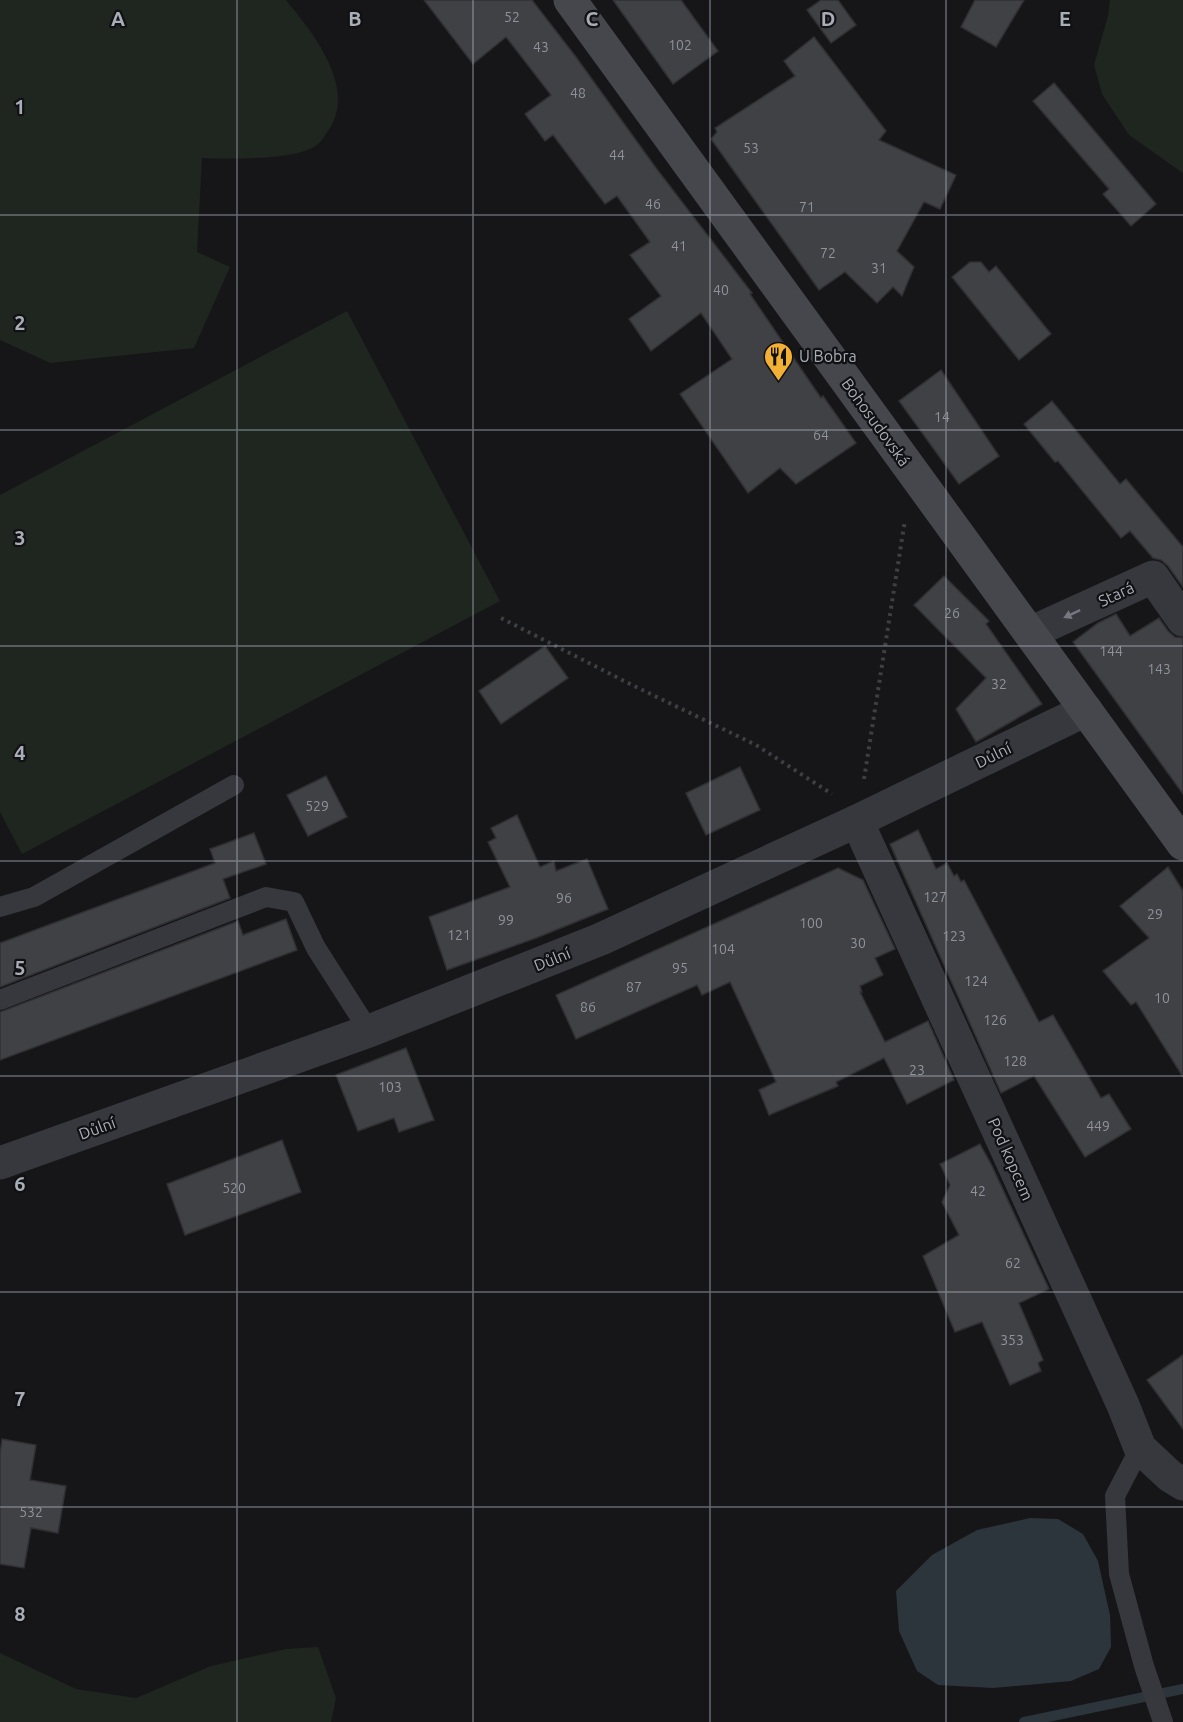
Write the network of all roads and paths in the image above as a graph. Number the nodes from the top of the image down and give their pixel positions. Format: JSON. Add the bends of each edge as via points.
{"nodes":[{"id":1,"x":570,"y":0,"type":"edge"},
{"id":2,"x":912,"y":471,"type":"junction"},
{"id":3,"x":501,"y":618,"type":"dead end"},
{"id":4,"x":1183,"y":620,"type":"edge"},
{"id":5,"x":1030,"y":633,"type":"junction"},
{"id":6,"x":1086,"y":710,"type":"junction"},
{"id":7,"x":234,"y":785,"type":"dead end"},
{"id":8,"x":857,"y":821,"type":"junction"},
{"id":9,"x":1183,"y":844,"type":"edge"},
{"id":10,"x":0,"y":908,"type":"edge"},
{"id":11,"x":0,"y":1000,"type":"edge"},
{"id":12,"x":369,"y":1031,"type":"junction"},
{"id":13,"x":0,"y":1163,"type":"edge"},
{"id":14,"x":1140,"y":1448,"type":"junction"},
{"id":15,"x":1183,"y":1484,"type":"edge"},
{"id":16,"x":1163,"y":1722,"type":"edge"}],
"edges":[{"from":1,"to":2,"type":"street","name":"Bohosudovská"},
{"from":2,"to":5,"type":"street","name":"Bohosudovská"},
{"from":2,"to":8,"type":"path"},
{"from":3,"to":8,"type":"path","via":[[756,745],[841,800]]},
{"from":4,"to":5,"type":"street","name":"Stará","one_way":true,"via":[[1153,577]]},
{"from":5,"to":6,"type":"street","name":"Bohosudovská"},
{"from":6,"to":8,"type":"street","name":"Důlní"},
{"from":6,"to":9,"type":"street","name":"Bohosudovská"},
{"from":7,"to":10,"type":"lane","via":[[33,897]]},
{"from":8,"to":12,"type":"street","name":"Důlní","via":[[602,939]]},
{"from":8,"to":14,"type":"street","name":"Pod kopcem"},
{"from":11,"to":12,"type":"lane","via":[[266,897],[294,902],[316,948]]},
{"from":12,"to":13,"type":"street","name":"Důlní"},
{"from":14,"to":15,"type":"street","name":"Pod kopcem"},
{"from":14,"to":16,"type":"lane","via":[[1115,1496],[1119,1574]]}]}
